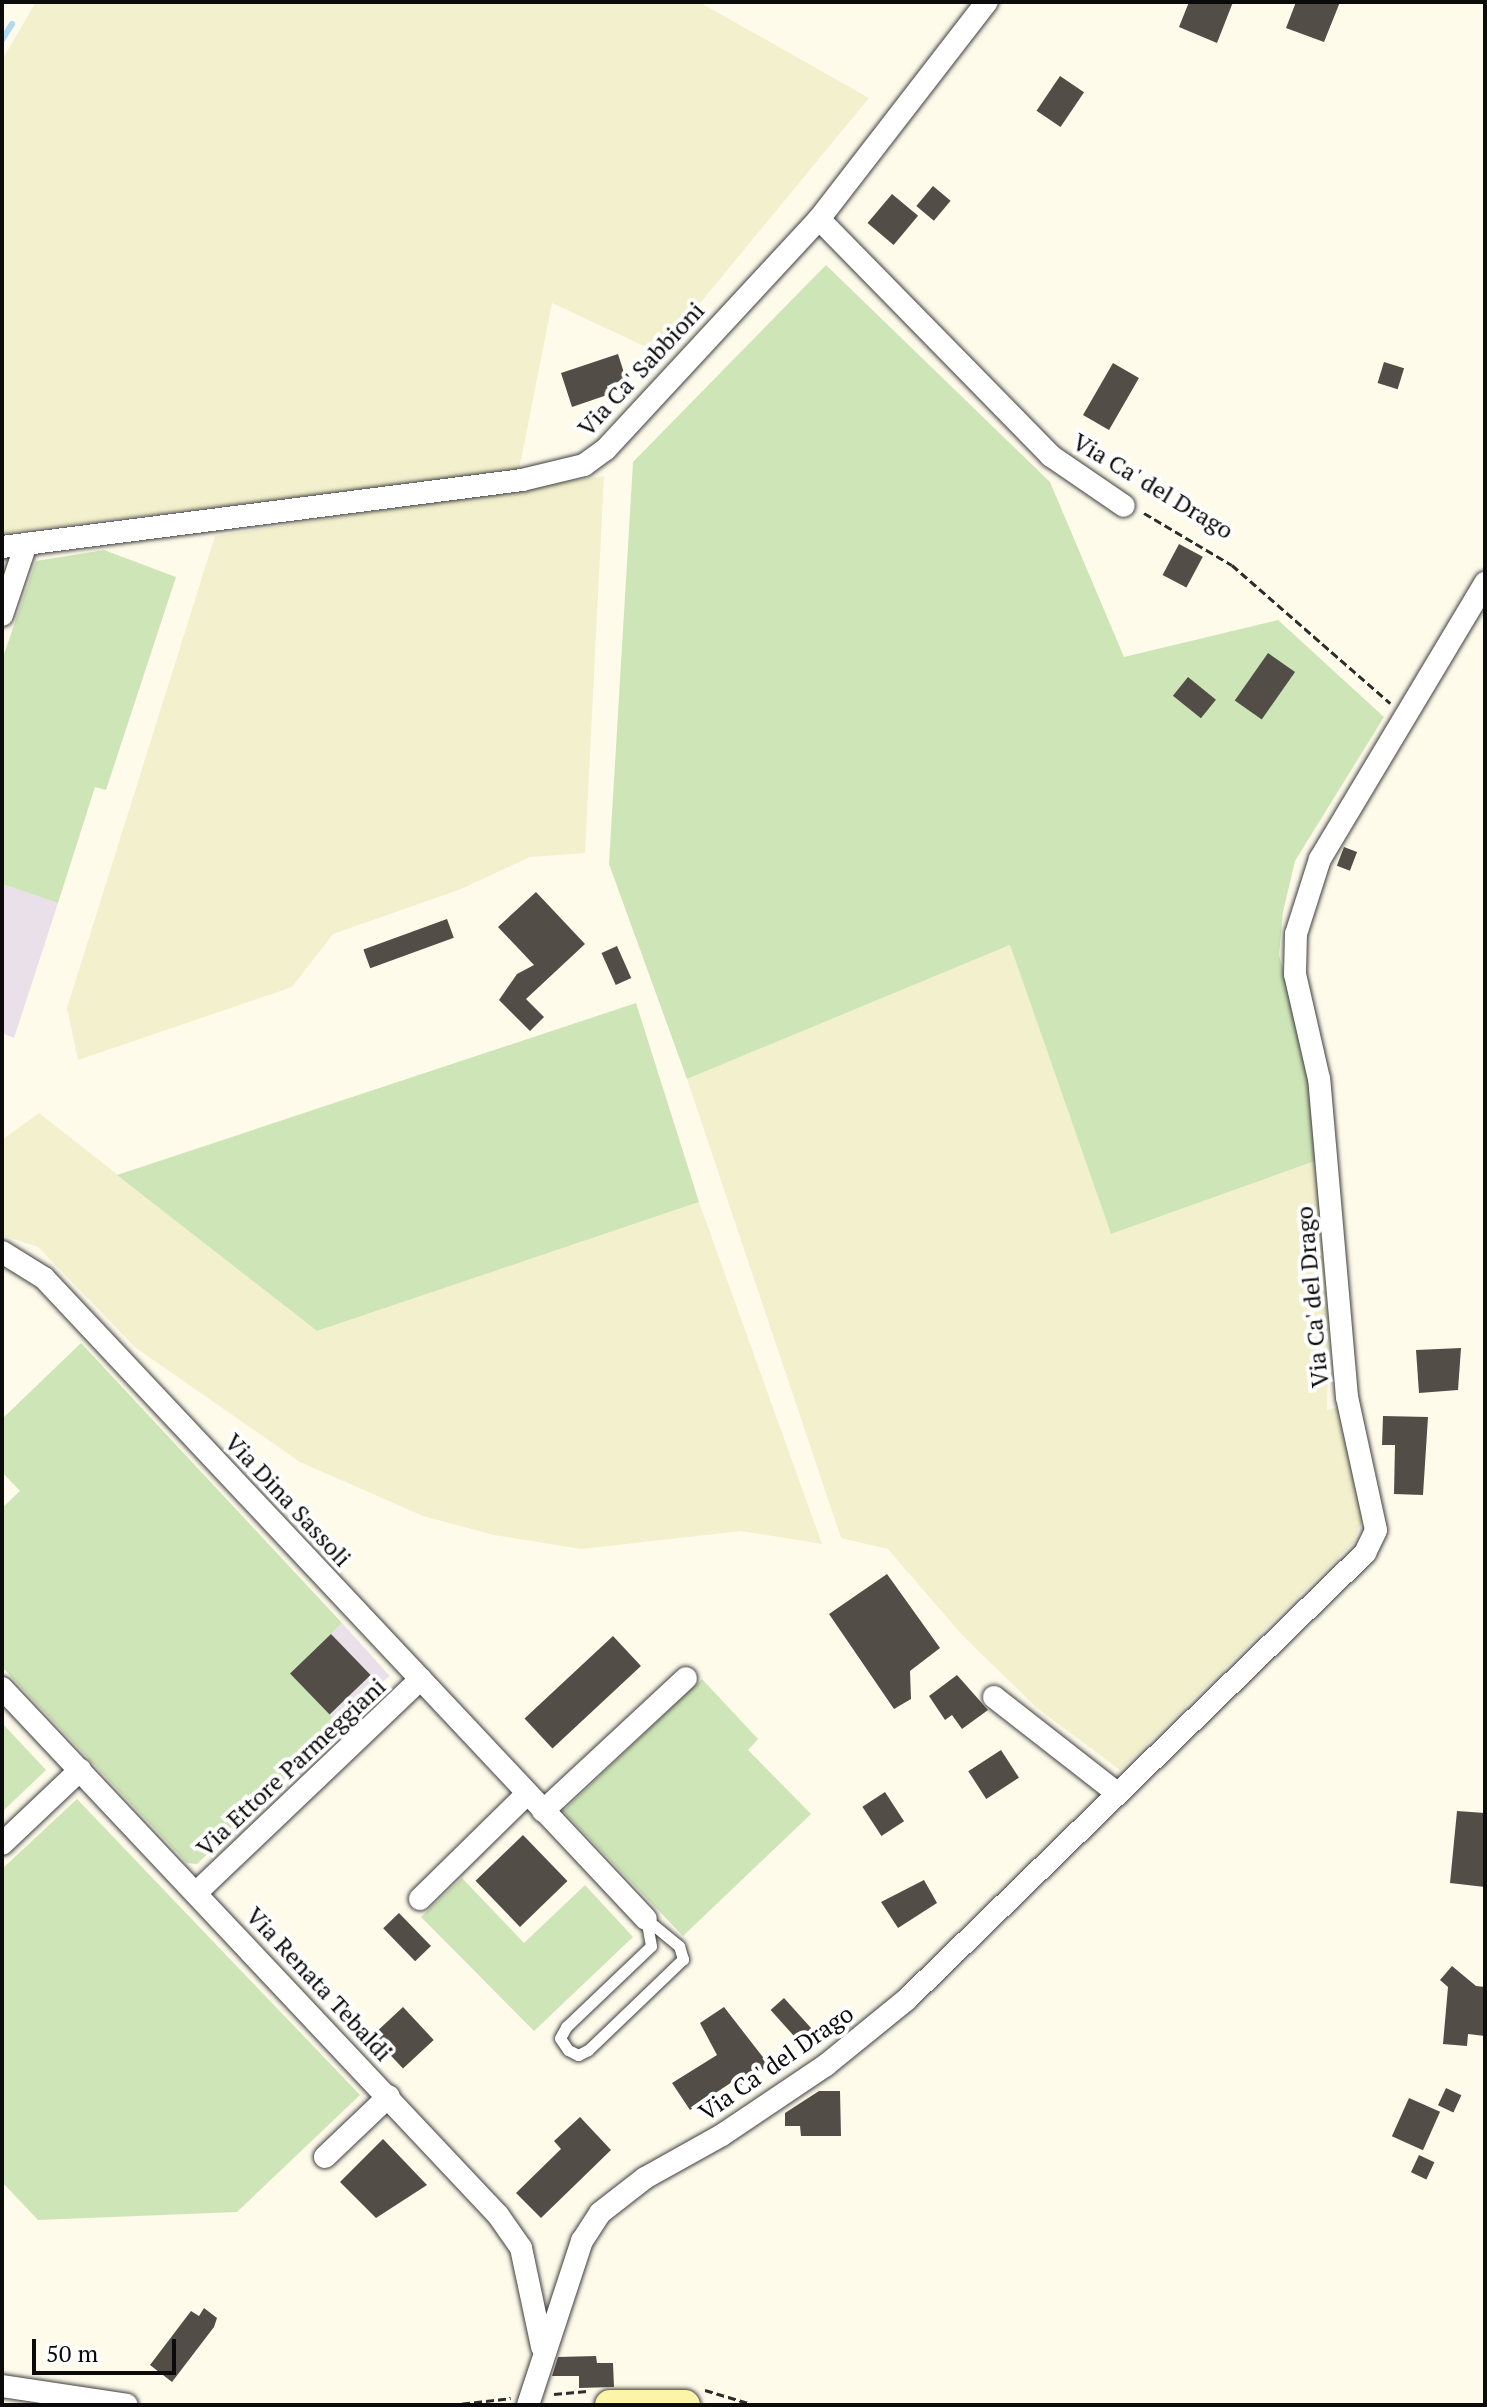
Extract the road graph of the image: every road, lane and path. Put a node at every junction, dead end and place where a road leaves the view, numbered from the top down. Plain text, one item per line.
1 (987, 2) edge
2 (819, 219) junction
3 (1124, 506) joint
4 (26, 544) junction
5 (2, 547) edge
6 (1485, 583) edge
7 (2, 615) edge
8 (1405, 716) junction
9 (2, 1252) edge
10 (686, 1678) dead end
11 (421, 1679) junction
12 (2, 1688) edge
13 (994, 1697) dead end
14 (80, 1770) junction
15 (527, 1794) junction
16 (1118, 1794) junction
17 (543, 1811) junction
18 (2, 1844) edge
19 (197, 1892) junction
20 (420, 1899) dead end
21 (646, 1919) junction
22 (389, 2096) junction
23 (325, 2157) dead end
24 (543, 2348) junction
25 (2, 2386) edge
26 (505, 2398) dead end
27 (672, 2404) edge
28 (127, 2405) edge
29 (450, 2405) edge
30 (528, 2405) edge
31 (610, 2405) edge

1 - 2 street, Via Ca' Sabbioni
2 - 3 street, Via Ca' del Drago
2 - 4 street, Via Ca' Sabbioni
3 - 8 path, Via Ca' del Drago
4 - 5 street, Via Ca' Sabbioni
4 - 7 street
6 - 8 street, Via Ca' del Drago
8 - 16 street, Via Ca' del Drago
9 - 11 street, Via Dina Sassoli
10 - 17 street
11 - 15 street, Via Dina Sassoli
11 - 19 street, Via Ettore Parmeggiani
12 - 14 street, Via Renata Tebaldi
13 - 16 street
14 - 18 street
14 - 19 street, Via Renata Tebaldi
15 - 17 street, Via Dina Sassoli
15 - 20 street
16 - 24 street, Via Ca' del Drago
17 - 21 street, Via Dina Sassoli
19 - 22 street, Via Renata Tebaldi
21 - 21 lane, Via Dina Sassoli
22 - 23 street
22 - 24 street, Via Renata Tebaldi
24 - 30 street, Via Ca' del Drago
25 - 28 street
26 - 29 path
27 - 31 street

